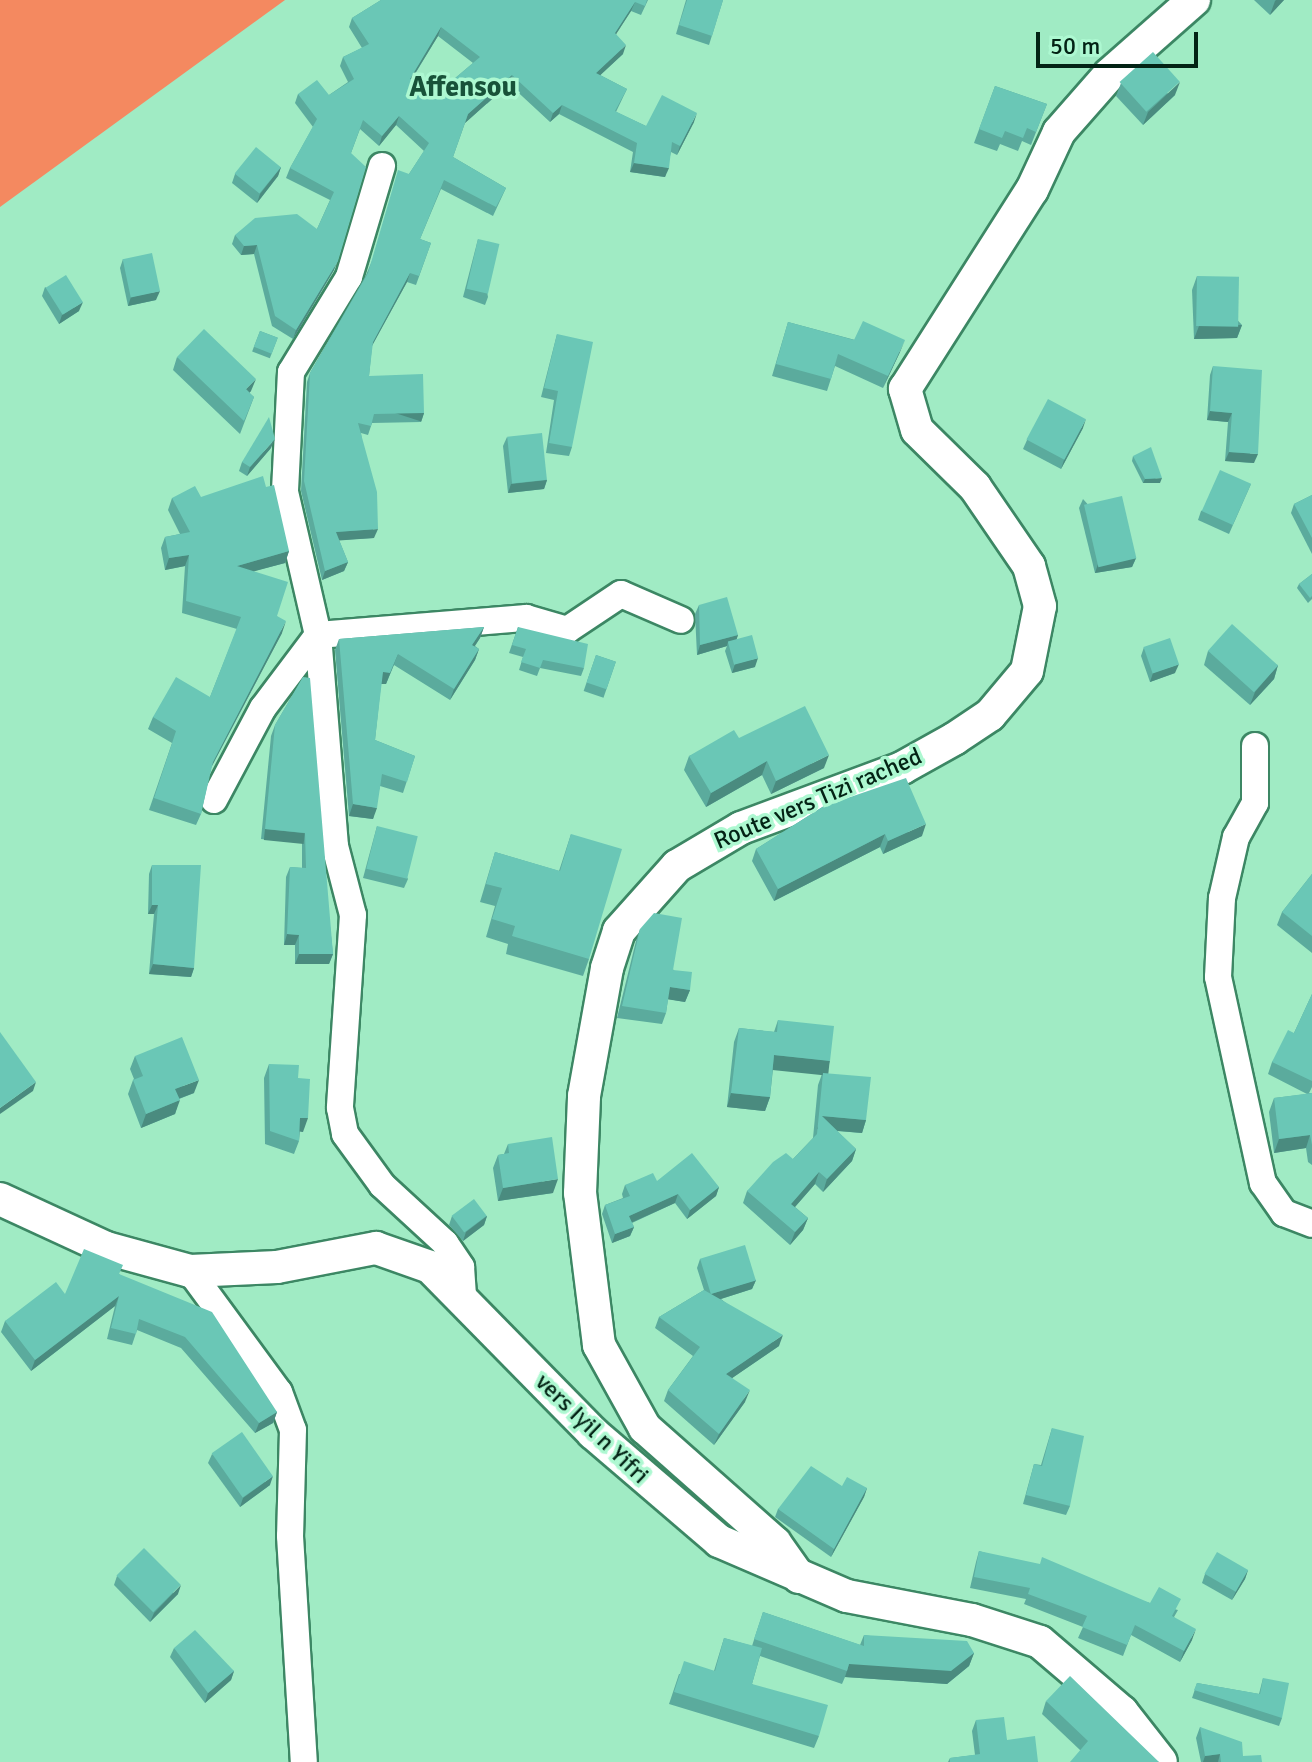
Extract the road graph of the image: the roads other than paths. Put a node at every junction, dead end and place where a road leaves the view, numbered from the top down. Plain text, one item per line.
1 (1194, 0) edge
2 (382, 166) dead end
3 (681, 620) dead end
4 (318, 635) junction
5 (1255, 746) dead end
6 (214, 800) dead end
7 (0, 1199) edge
8 (1312, 1224) edge
9 (190, 1271) junction
10 (463, 1294) junction
11 (799, 1577) junction
12 (304, 1762) edge
13 (1161, 1762) edge

1 - 11 main road, Route vers Tizi rached
2 - 4 street
3 - 4 street
4 - 6 street
4 - 10 street
5 - 8 street
7 - 9 main road, vers Iγil n Yifri
9 - 10 main road, vers Iγil n Yifri
9 - 12 street
10 - 11 main road, vers Iγil n Yifri
11 - 13 main road, vers Iγil n Yifri

